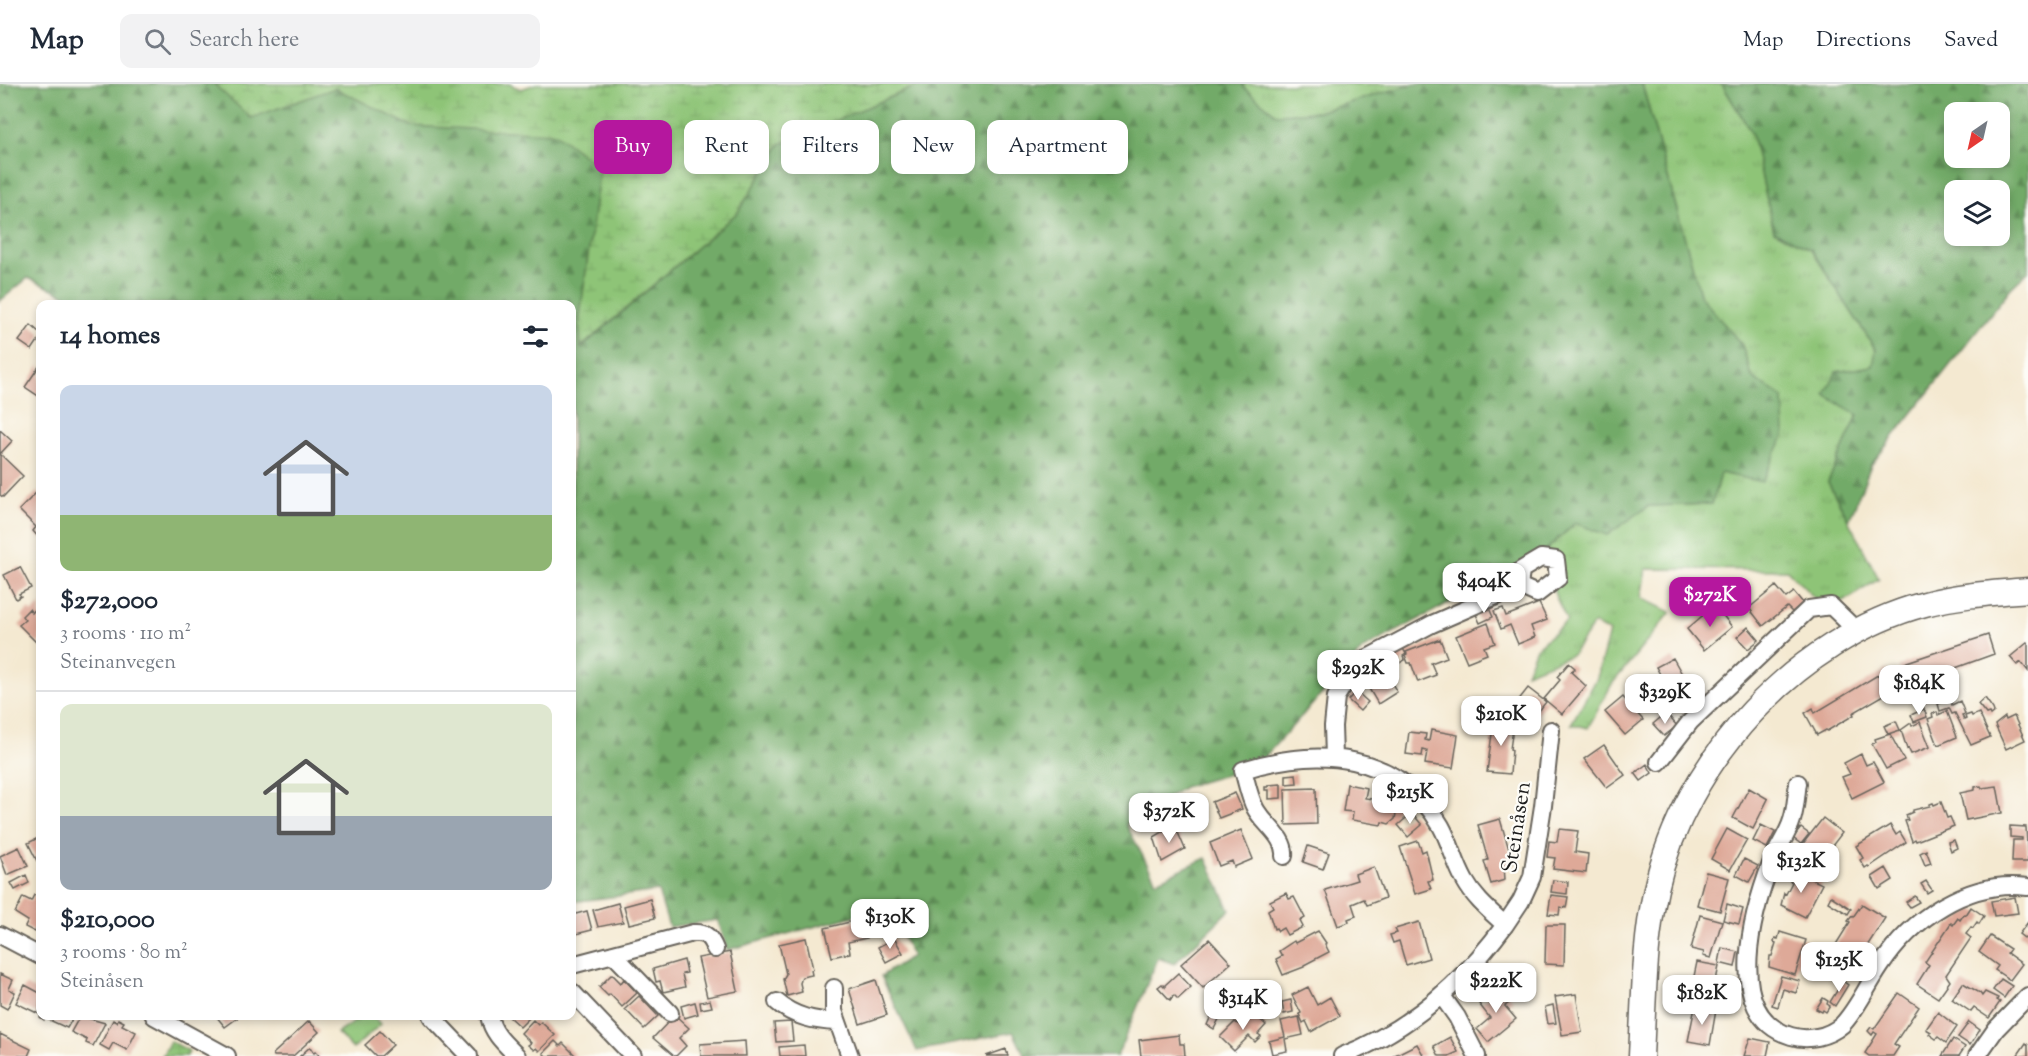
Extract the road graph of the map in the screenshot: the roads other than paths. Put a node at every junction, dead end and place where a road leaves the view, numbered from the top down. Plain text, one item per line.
1 (1519, 586) dead end
2 (2028, 590) edge
3 (1858, 632) junction
4 (1551, 730) dead end
5 (1334, 757) junction
6 (1659, 762) dead end
7 (1798, 783) dead end
8 (1284, 856) dead end
9 (2028, 887) edge
10 (1504, 925) junction
11 (0, 935) edge
12 (715, 949) dead end
13 (36, 954) edge
14 (613, 954) junction
15 (576, 964) edge
16 (834, 988) dead end
17 (576, 996) edge
18 (1442, 996) junction
19 (2028, 996) edge
20 (777, 1002) dead end
21 (670, 1013) dead end
22 (161, 1020) edge
23 (435, 1020) edge
24 (490, 1020) edge
25 (837, 1022) junction
26 (226, 1056) edge
27 (469, 1056) edge
28 (517, 1056) edge
29 (633, 1056) edge
30 (850, 1056) edge
31 (1342, 1056) edge
32 (1477, 1056) edge
33 (1641, 1056) edge
34 (1977, 1056) edge

1 - 5 street
2 - 3 main road
3 - 6 street
3 - 33 main road
4 - 10 street, Steinåsen
5 - 8 street, Steinåsen
5 - 10 street, Steinåsen
7 - 9 street
10 - 18 street, Steinåsen
11 - 13 street
12 - 14 street
14 - 15 street
14 - 21 street
16 - 25 street
17 - 29 street
18 - 31 street, Steinåsen
18 - 32 street
19 - 34 street
20 - 25 street
22 - 26 street
23 - 27 street
24 - 28 street
25 - 30 street

